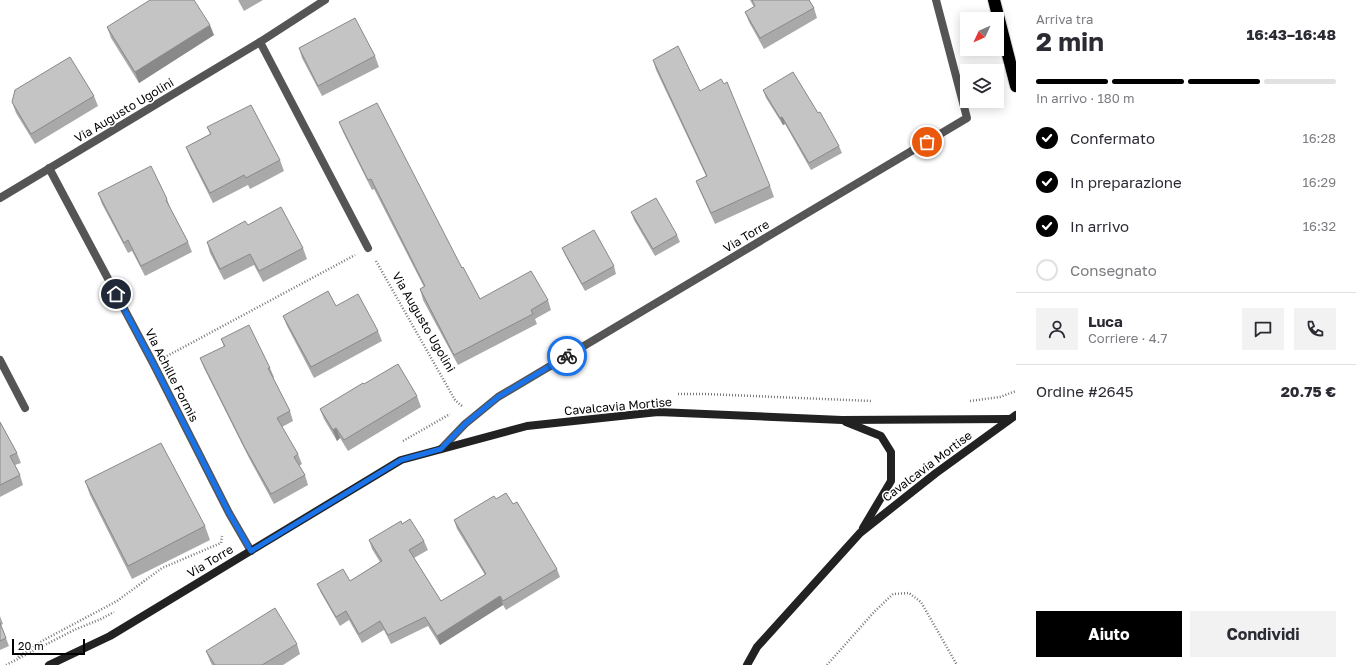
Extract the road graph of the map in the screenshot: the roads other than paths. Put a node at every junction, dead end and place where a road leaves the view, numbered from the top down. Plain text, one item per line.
1 (325, 0) edge
2 (936, 0) edge
3 (994, 0) edge
4 (260, 42) junction
5 (1016, 86) edge
6 (49, 168) junction
7 (0, 198) edge
8 (368, 248) road end
9 (0, 360) edge
10 (25, 408) dead end
11 (1013, 417) edge
12 (842, 420) junction
13 (441, 449) junction
14 (401, 460) joint
15 (860, 533) junction
16 (251, 551) junction
17 (50, 665) edge
18 (747, 665) edge

1 - 4 street, Via Augusto Ugolini
2 - 13 street, Via Torre
3 - 5 highway
4 - 6 street, Via Augusto Ugolini
4 - 8 street
6 - 7 street, Via Augusto Ugolini
6 - 16 street, Via Achille Formis
9 - 10 street
11 - 12 street, Cavalcavia Mortise
11 - 15 street, Cavalcavia Mortise
12 - 13 street, Cavalcavia Mortise
12 - 15 street, Cavalcavia Mortise
13 - 14 street, Cavalcavia Mortise
14 - 16 street, Via Torre
15 - 18 street, Cavalcavia Mortise
16 - 17 street, Via Torre

